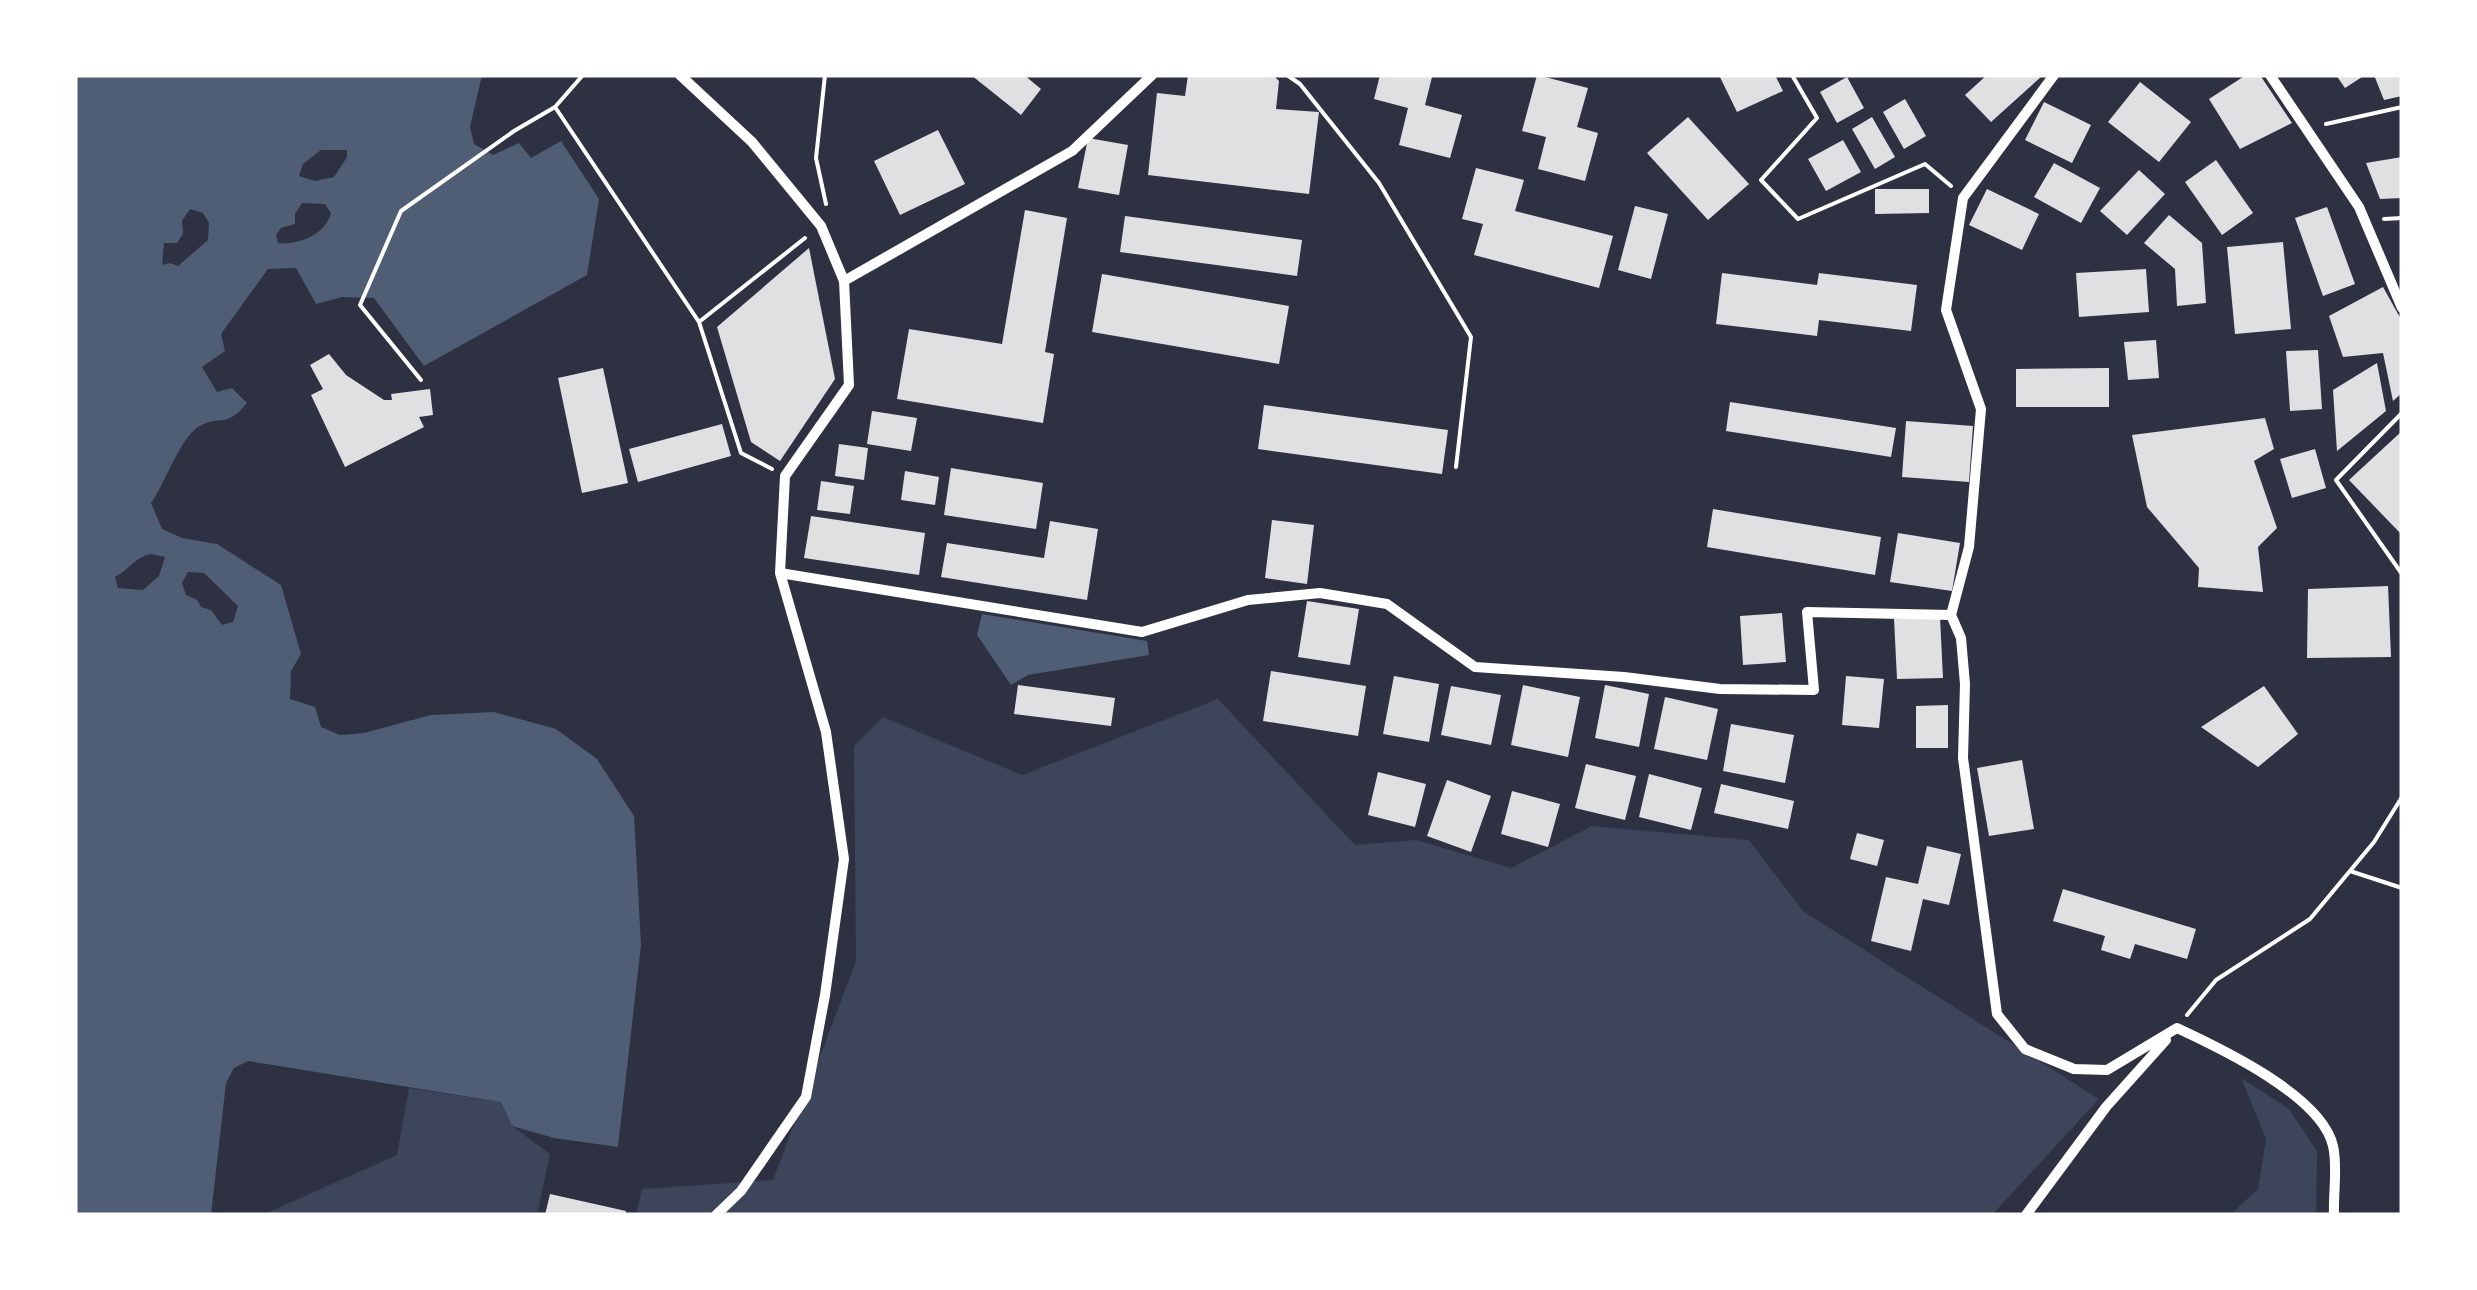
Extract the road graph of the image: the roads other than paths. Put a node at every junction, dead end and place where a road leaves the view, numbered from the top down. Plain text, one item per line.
1 (680, 75) edge
2 (1152, 75) edge
3 (2054, 75) edge
4 (2270, 75) edge
5 (844, 280) junction
6 (2402, 308) edge
7 (780, 573) junction
8 (1951, 615) junction
9 (2177, 1028) junction
10 (716, 1215) edge
11 (2026, 1215) edge
12 (2334, 1215) edge

1 - 5 street
2 - 5 street
3 - 8 street
4 - 6 street
5 - 7 street
7 - 8 street
7 - 10 street
8 - 9 street
9 - 11 street
9 - 12 street

